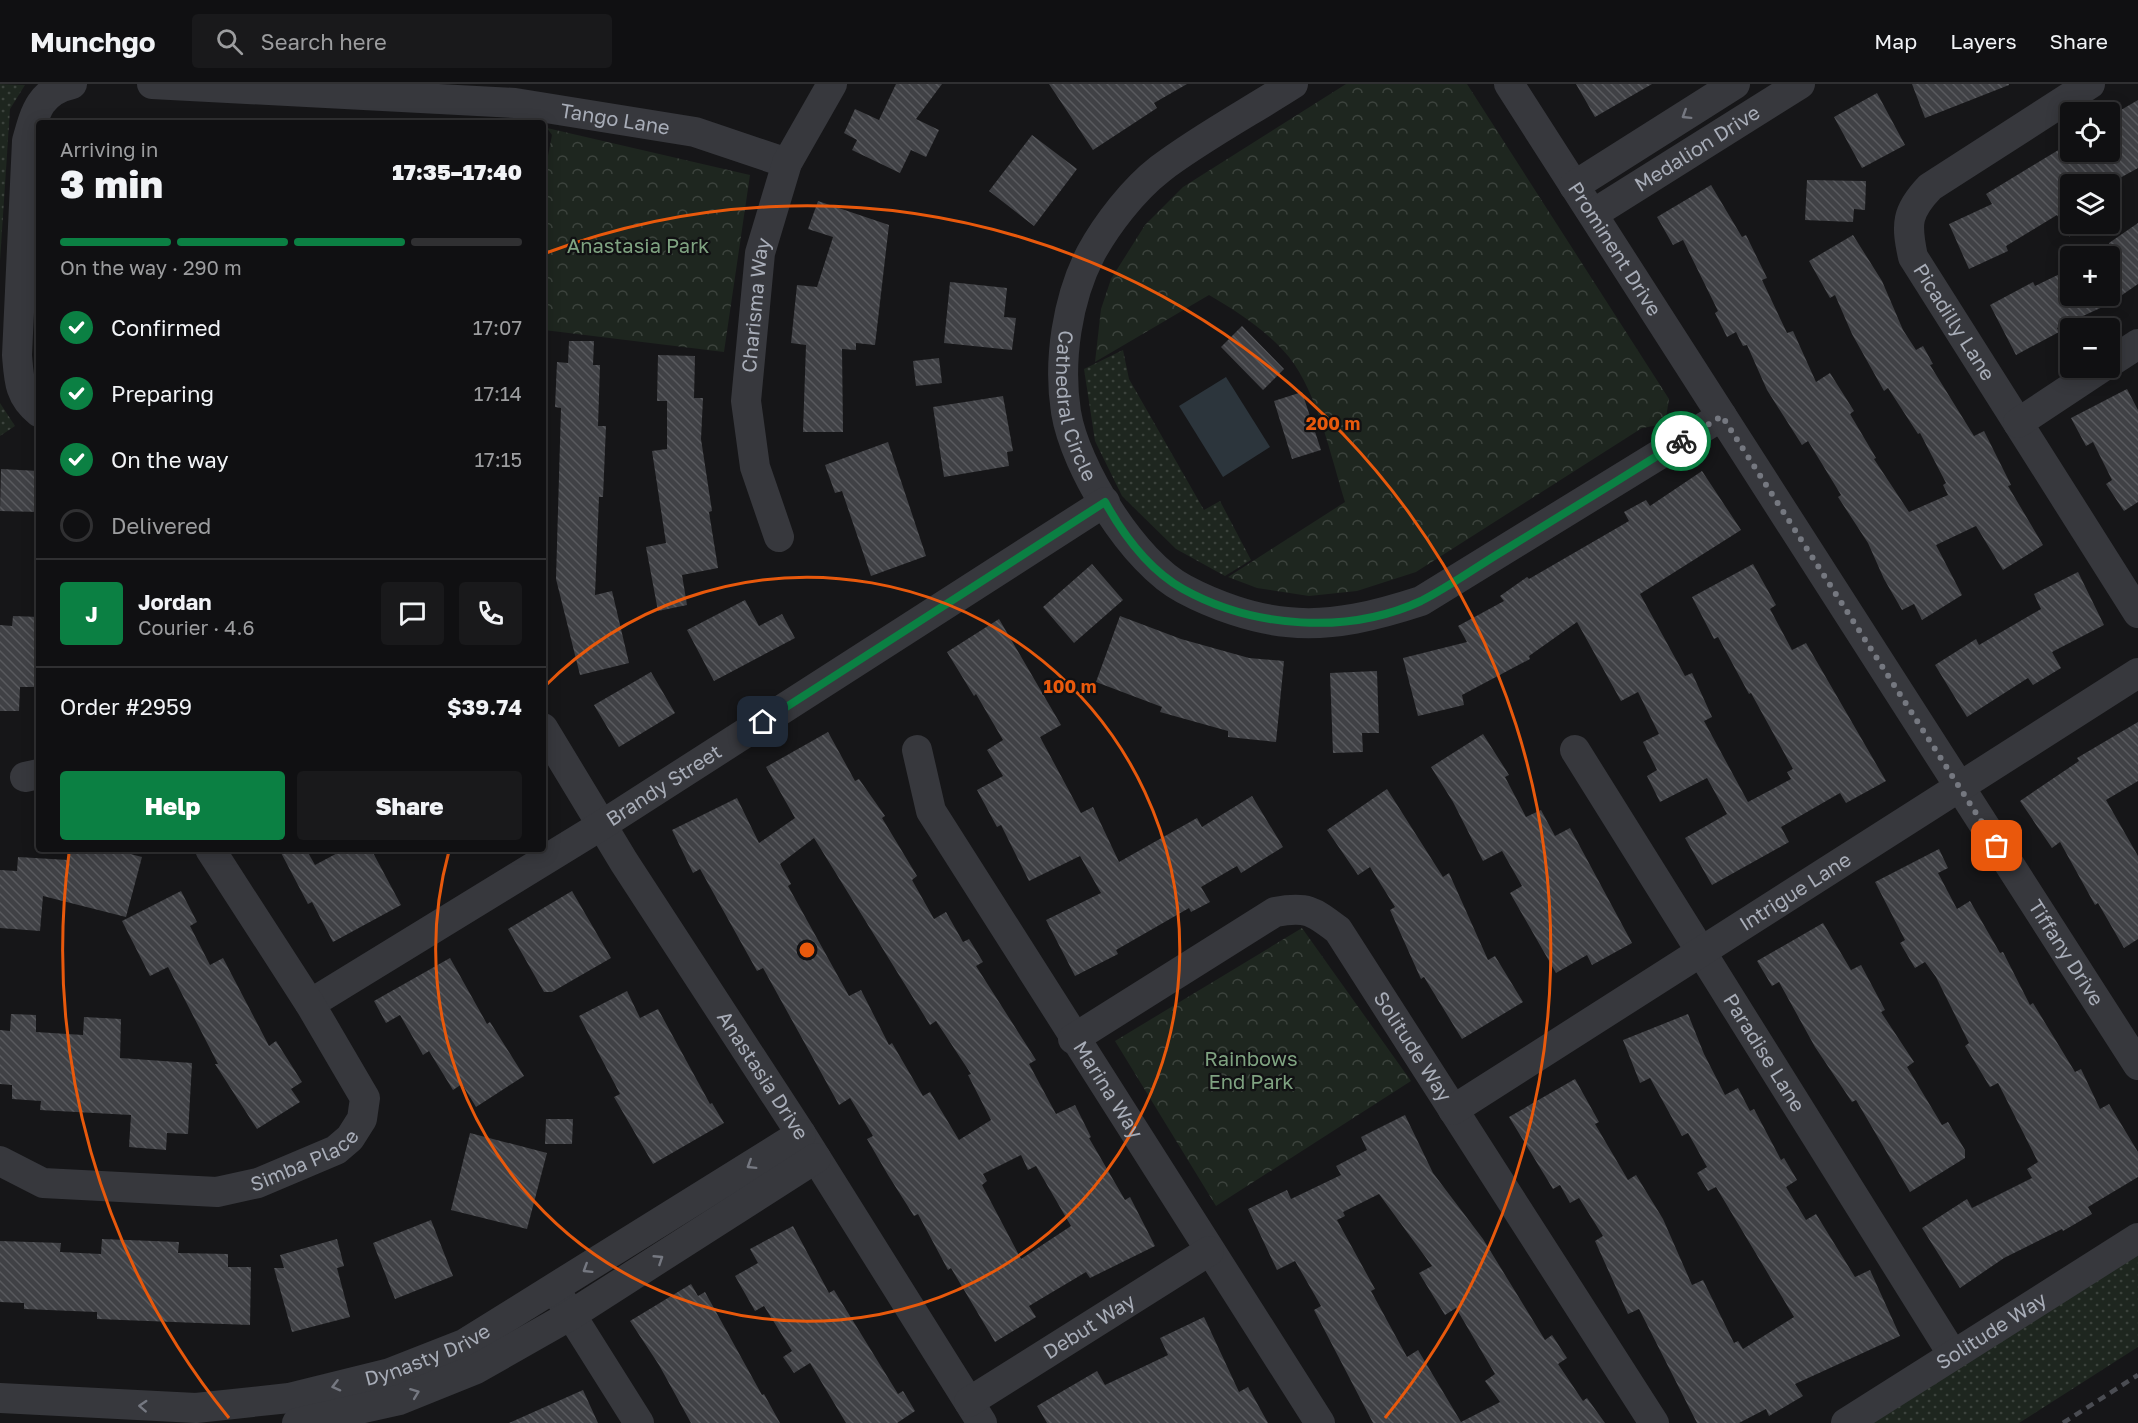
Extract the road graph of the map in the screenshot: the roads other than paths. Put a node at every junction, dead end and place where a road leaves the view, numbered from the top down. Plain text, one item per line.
1 (72, 84) edge
2 (152, 84) edge
3 (832, 84) edge
4 (1293, 84) edge
5 (1509, 84) edge
6 (1735, 84) edge
7 (1800, 84) edge
8 (2090, 84) edge
9 (515, 103) edge
10 (787, 163) junction
11 (1574, 186) junction
12 (1593, 214) junction
13 (2138, 344) edge
14 (2120, 356) edge
15 (2086, 378) edge
16 (36, 410) edge
17 (1722, 416) junction
18 (2018, 423) junction
19 (1105, 502) junction
20 (779, 537) dead end
21 (2138, 613) edge
22 (2138, 673) edge
23 (546, 733) edge
24 (917, 750) dead end
25 (1575, 750) dead end
26 (1959, 786) junction
27 (602, 825) junction
28 (212, 852) edge
29 (1700, 952) junction
30 (310, 1004) junction
31 (1073, 1039) junction
32 (2138, 1065) edge
33 (1453, 1110) junction
34 (808, 1146) junction
35 (0, 1161) edge
36 (2138, 1239) edge
37 (1209, 1251) junction
38 (554, 1289) junction
39 (571, 1315) junction
40 (1953, 1355) junction
41 (0, 1398) edge
42 (976, 1412) edge
43 (81, 1413) edge
44 (297, 1423) edge
45 (639, 1423) edge
46 (1320, 1423) edge
47 (1653, 1423) edge
48 (1846, 1423) edge

1 - 16 street
2 - 9 street, Tango Lane
3 - 10 street, Charisma Way
4 - 19 street, Cathedral Circle
5 - 11 street, Prominent Drive
6 -> 11 street, Medalion Drive
7 - 12 street, Medalion Drive
8 - 18 street, Picadilly Lane
9 - 10 street, Tango Lane
10 - 20 street, Charisma Way
11 - 12 street, Prominent Drive
12 - 17 street, Prominent Drive
13 - 14 street
15 - 18 street
17 - 19 street, Cathedral Circle
17 - 26 street, Tiffany Drive
18 - 21 street, Picadilly Lane
19 - 27 street, Brandy Street
22 - 26 street, Intrigue Lane
23 - 27 street, Anastasia Drive
24 - 31 street, Marina Way
25 - 29 street, Paradise Lane
26 - 29 street, Intrigue Lane
26 - 32 street, Tiffany Drive
27 - 30 street, Brandy Street
27 - 34 street, Anastasia Drive
28 - 30 street, Simba Place
29 - 33 street, Intrigue Lane
29 - 40 street, Paradise Lane
30 - 35 street, Simba Place
31 - 33 street, Solitude Way
31 - 37 street, Marina Way
33 - 47 street, Solitude Way
34 -> 38 street, Dynasty Drive
39 -> 34 street, Dynasty Drive
34 - 42 street, Anastasia Drive
36 - 40 street, Solitude Way
37 - 42 street, Debut Way
37 - 46 street, Marina Way
38 - 39 street
38 -> 43 street, Dynasty Drive
44 -> 39 street, Dynasty Drive
39 - 45 street
40 - 48 street, Solitude Way
41 - 43 street, Dynasty Drive

